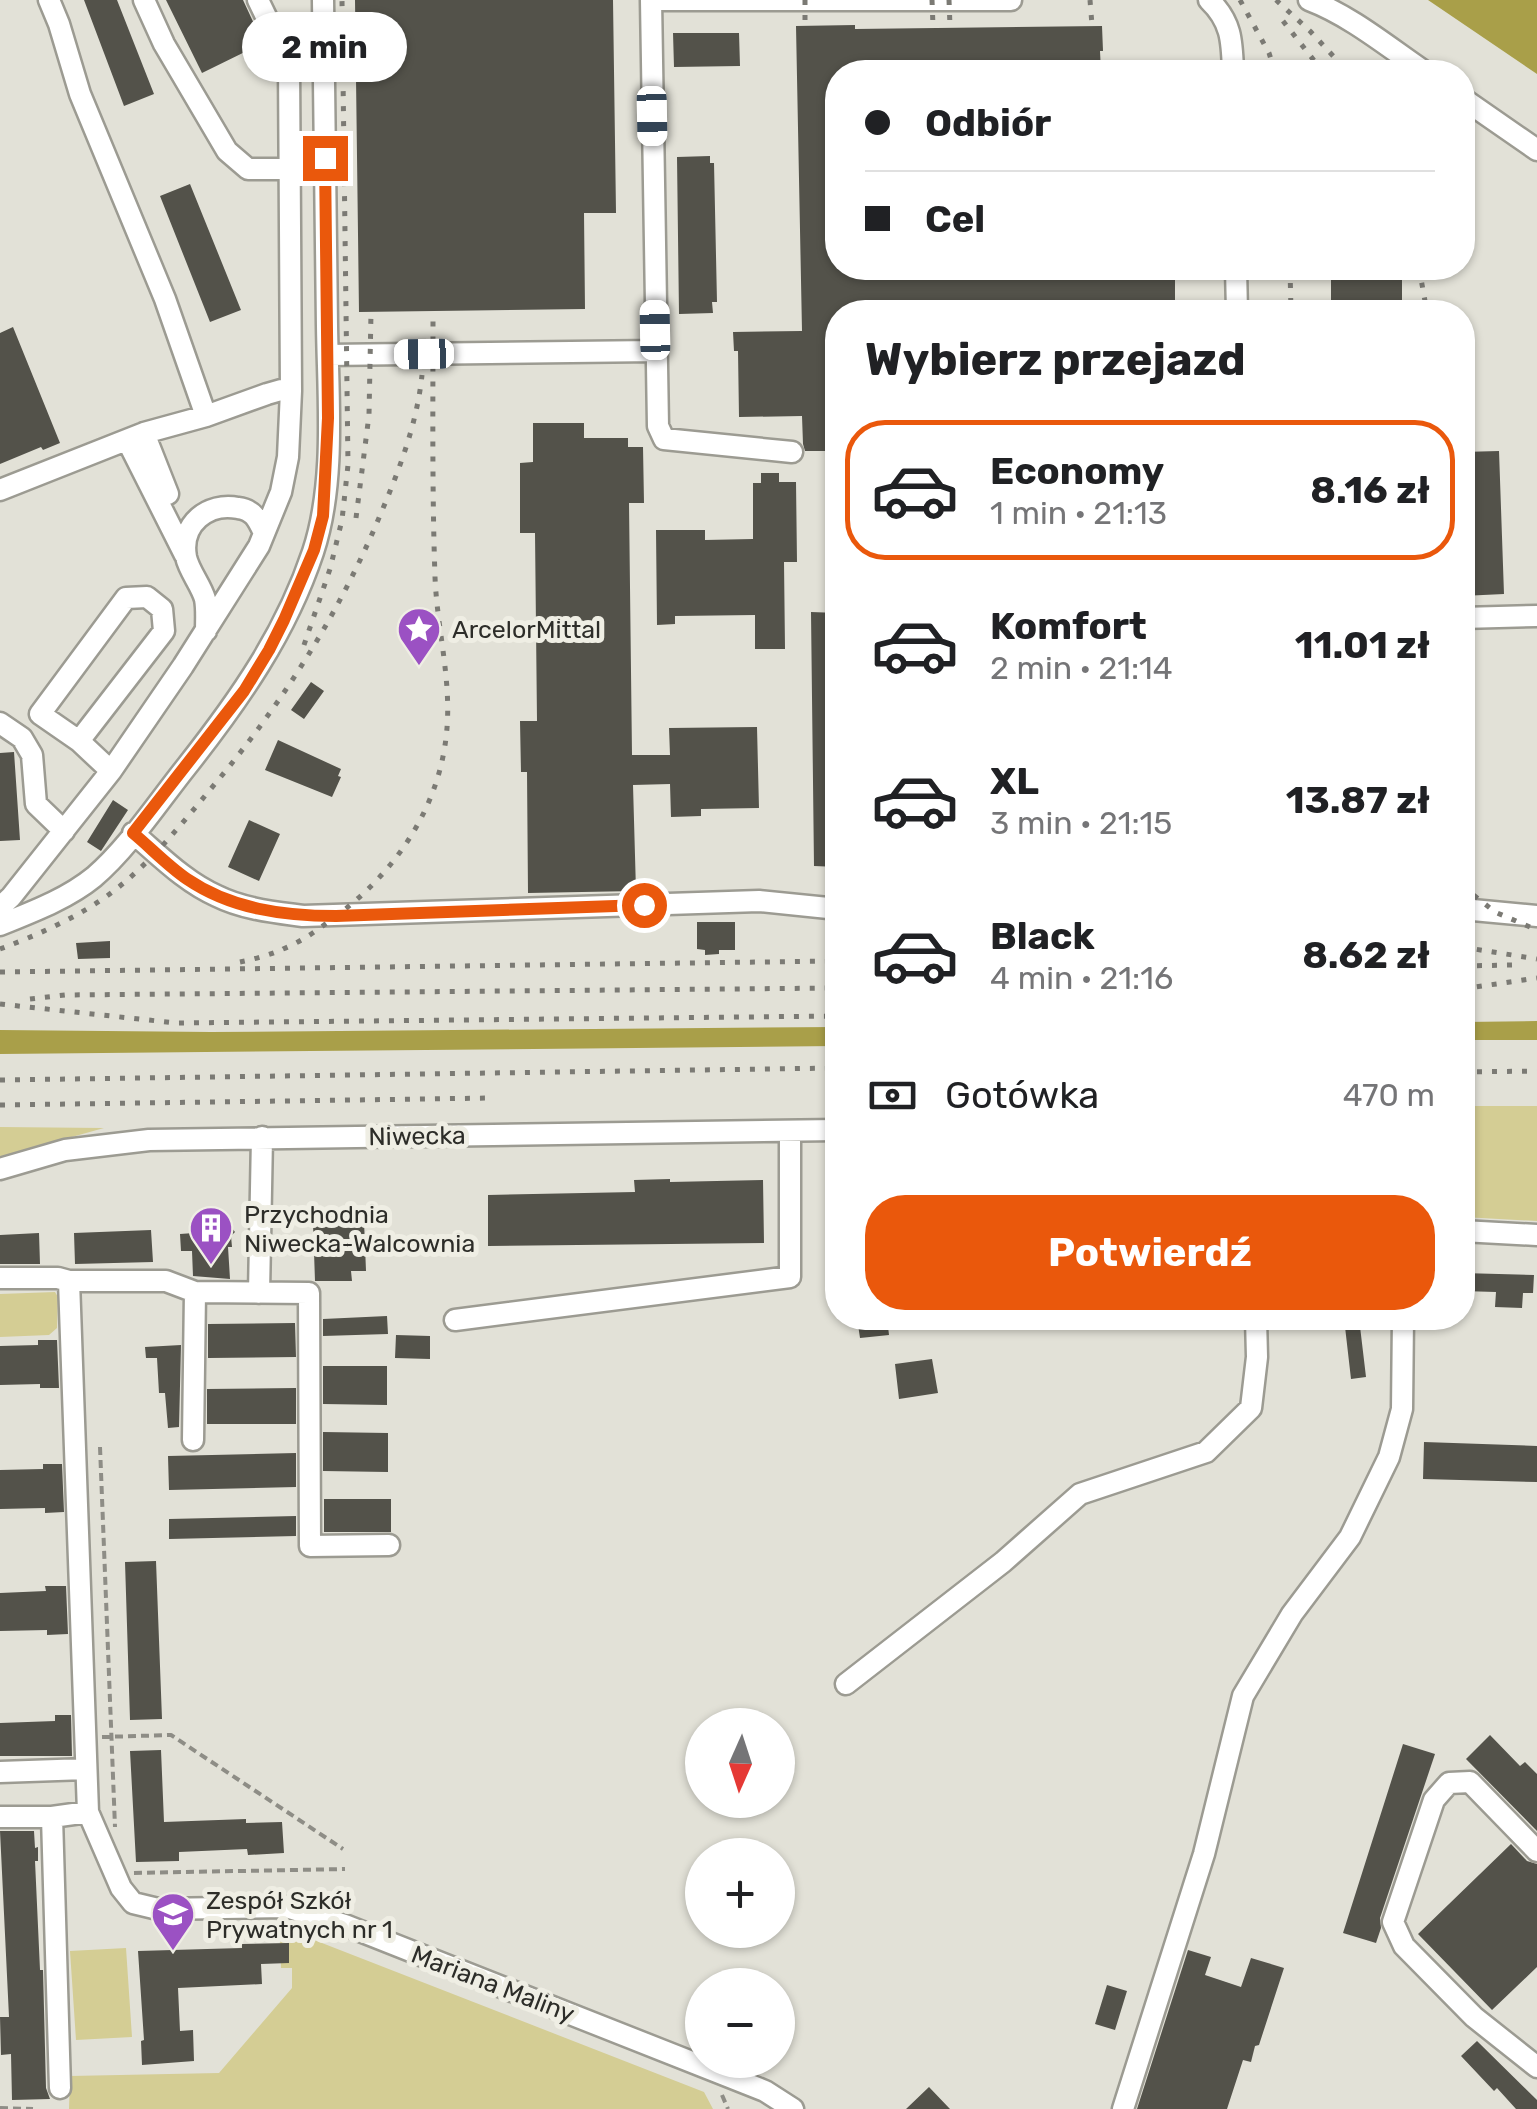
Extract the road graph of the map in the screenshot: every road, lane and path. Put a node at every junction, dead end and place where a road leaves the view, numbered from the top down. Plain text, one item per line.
1 (49, 0) edge
2 (144, 0) edge
3 (258, 0) edge
4 (322, 0) edge
5 (651, 0) edge
6 (1010, 0) edge
7 (1208, 0) edge
8 (1309, 0) edge
9 (1232, 60) edge
10 (1407, 60) edge
11 (1475, 107) edge
12 (1537, 150) edge
13 (291, 169) junction
14 (655, 351) junction
15 (328, 354) junction
16 (292, 391) junction
17 (206, 416) junction
18 (135, 436) junction
19 (792, 452) dead end
20 (0, 490) edge
21 (264, 533) junction
22 (186, 547) junction
23 (1537, 616) edge
24 (1475, 618) edge
25 (206, 630) junction
26 (0, 723) edge
27 (80, 741) junction
28 (111, 771) junction
29 (64, 831) junction
30 (133, 833) junction
31 (0, 907) edge
32 (825, 908) edge
33 (1475, 910) edge
34 (1537, 916) edge
35 (0, 925) edge
36 (825, 1130) edge
37 (790, 1131) junction
38 (262, 1138) junction
39 (0, 1169) edge
40 (1475, 1232) edge
41 (1537, 1234) edge
42 (0, 1278) edge
43 (69, 1281) junction
44 (196, 1292) junction
45 (260, 1293) junction
46 (455, 1320) dead end
47 (1256, 1330) edge
48 (1403, 1330) edge
49 (194, 1440) dead end
50 (100, 1447) dead end
51 (389, 1545) dead end
52 (846, 1684) dead end
53 (112, 1736) junction
54 (84, 1737) junction
55 (86, 1768) junction
56 (0, 1772) edge
57 (88, 1812) junction
58 (0, 1816) edge
59 (52, 1817) junction
60 (115, 1842) dead end
61 (343, 1849) dead end
62 (1537, 1850) edge
63 (344, 1869) dead end
64 (130, 1874) dead end
65 (1537, 2067) edge
66 (60, 2088) dead end
67 (0, 2108) edge
68 (33, 2109) edge
69 (793, 2109) edge
70 (1123, 2109) edge

1 - 17 street
2 - 13 street
3 - 13 street
4 - 15 street
5 - 6 street
5 - 14 street
7 - 9 street
8 - 10 street
11 - 12 street
13 - 16 street
14 - 15 street
14 - 19 street
15 - 30 street
16 - 17 street
16 - 21 street
17 - 18 street
18 - 20 street
18 - 22 street
21 - 22 street
21 - 25 street
22 - 25 street
23 - 24 street
25 - 28 street
26 - 29 street
27 - 27 street
27 - 28 street
28 - 29 street
29 - 31 street
30 - 32 street
30 - 35 street
33 - 34 street
36 - 37 street, Niwecka
37 - 38 street, Niwecka
37 - 46 street
38 - 39 street, Niwecka
38 - 45 street
40 - 41 street
42 - 43 street
43 - 44 street
43 - 54 street
44 - 45 street
44 - 49 street
45 - 51 street
47 - 52 street
48 - 70 street
50 - 53 path
53 - 54 path
53 - 60 path
53 - 61 path
54 - 55 street
55 - 56 street
55 - 57 street
57 - 59 street
57 - 69 street, Mariana Maliny
58 - 59 street
59 - 66 street
62 - 65 street
63 - 64 path
67 - 68 path

